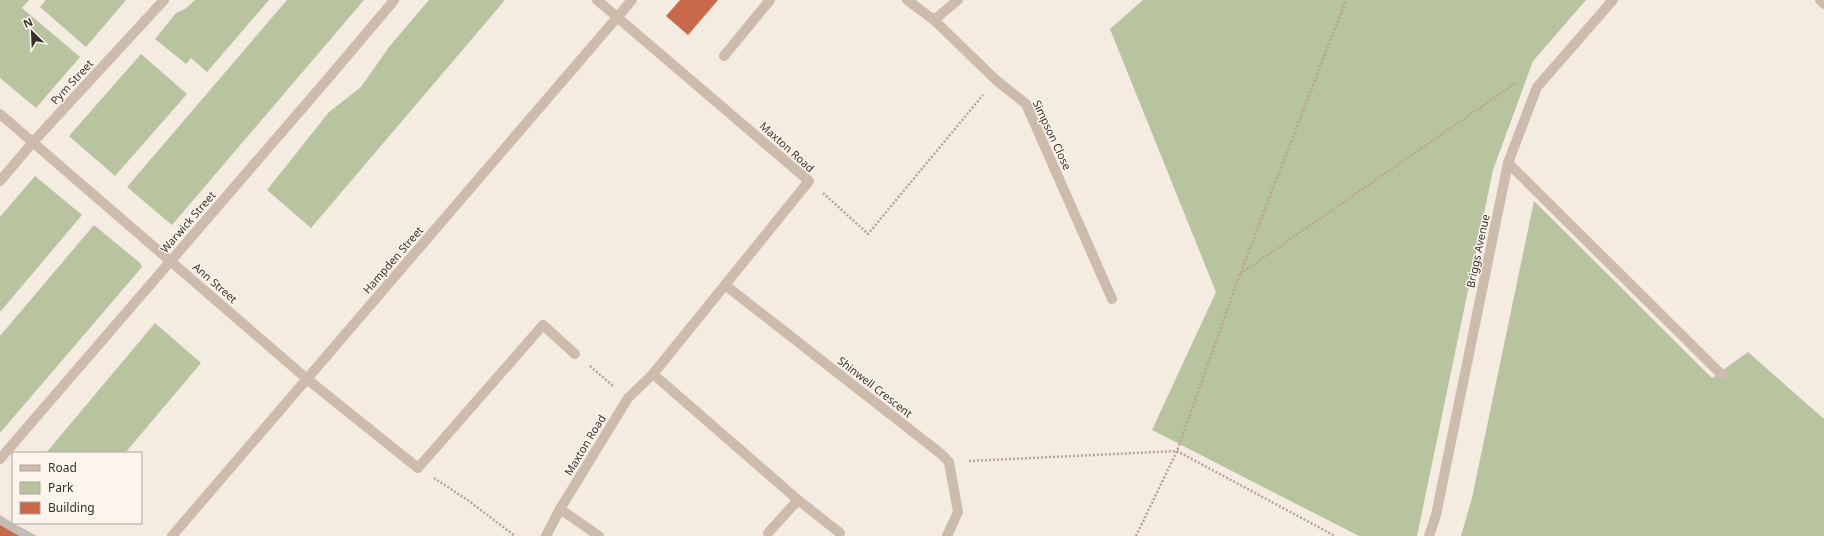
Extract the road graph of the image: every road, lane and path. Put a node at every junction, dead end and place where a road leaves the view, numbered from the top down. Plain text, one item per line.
1 (164, 0) edge
2 (597, 0) edge
3 (632, 0) edge
4 (770, 0) edge
5 (907, 0) edge
6 (958, 0) edge
7 (1346, 0) edge
8 (1613, 0) edge
9 (1820, 0) edge
10 (393, 2) edge
11 (1824, 4) edge
12 (617, 17) junction
13 (934, 20) junction
14 (724, 56) dead end
15 (996, 80) junction
16 (1537, 87) junction
17 (0, 114) edge
18 (33, 142) junction
19 (1508, 163) junction
20 (0, 181) edge
21 (809, 181) junction
22 (171, 261) junction
23 (1240, 274) junction
24 (725, 285) junction
25 (1112, 298) dead end
26 (575, 354) joint
27 (653, 374) junction
28 (1722, 375) dead end
29 (307, 378) junction
30 (628, 398) junction
31 (1177, 451) junction
32 (0, 460) edge
33 (949, 462) junction
34 (418, 468) junction
35 (798, 500) junction
36 (560, 508) junction
37 (768, 533) dead end
38 (840, 533) dead end
39 (172, 536) edge
40 (515, 536) edge
41 (546, 536) edge
42 (600, 536) edge
43 (947, 536) edge
44 (1136, 536) edge
45 (1335, 536) edge
46 (1429, 536) edge

1 - 18 street, Pym Street
2 - 12 street, Maxton Road
3 - 12 street, Hampden Street
4 - 14 street
5 - 13 street, Simpson Close
6 - 13 street
7 - 23 path
8 - 16 street, Briggs Avenue
9 - 11 street
10 - 22 street, Warwick Street
12 - 21 street, Maxton Road
12 - 29 street, Hampden Street
13 - 15 street, Simpson Close
15 - 21 path
15 - 25 street, Simpson Close
16 - 19 street, Briggs Avenue
16 - 23 path
17 - 18 street, Ann Street
18 - 20 street, Pym Street
18 - 22 street, Ann Street
19 - 28 street
19 - 46 street, Briggs Avenue
21 - 24 street, Maxton Road
22 - 29 street, Ann Street
22 - 32 street, Warwick Street
23 - 31 path
24 - 27 street, Maxton Road
24 - 33 street, Shinwell Crescent
26 - 30 path
26 - 34 street
27 - 30 street, Maxton Road
27 - 35 street
29 - 34 street, Ann Street
29 - 39 street, Hampden Street
30 - 36 street, Maxton Road
31 - 33 path
31 - 44 path
31 - 45 path
33 - 43 street
34 - 40 path
35 - 37 street
35 - 38 street
36 - 41 street, Maxton Road
36 - 42 street

